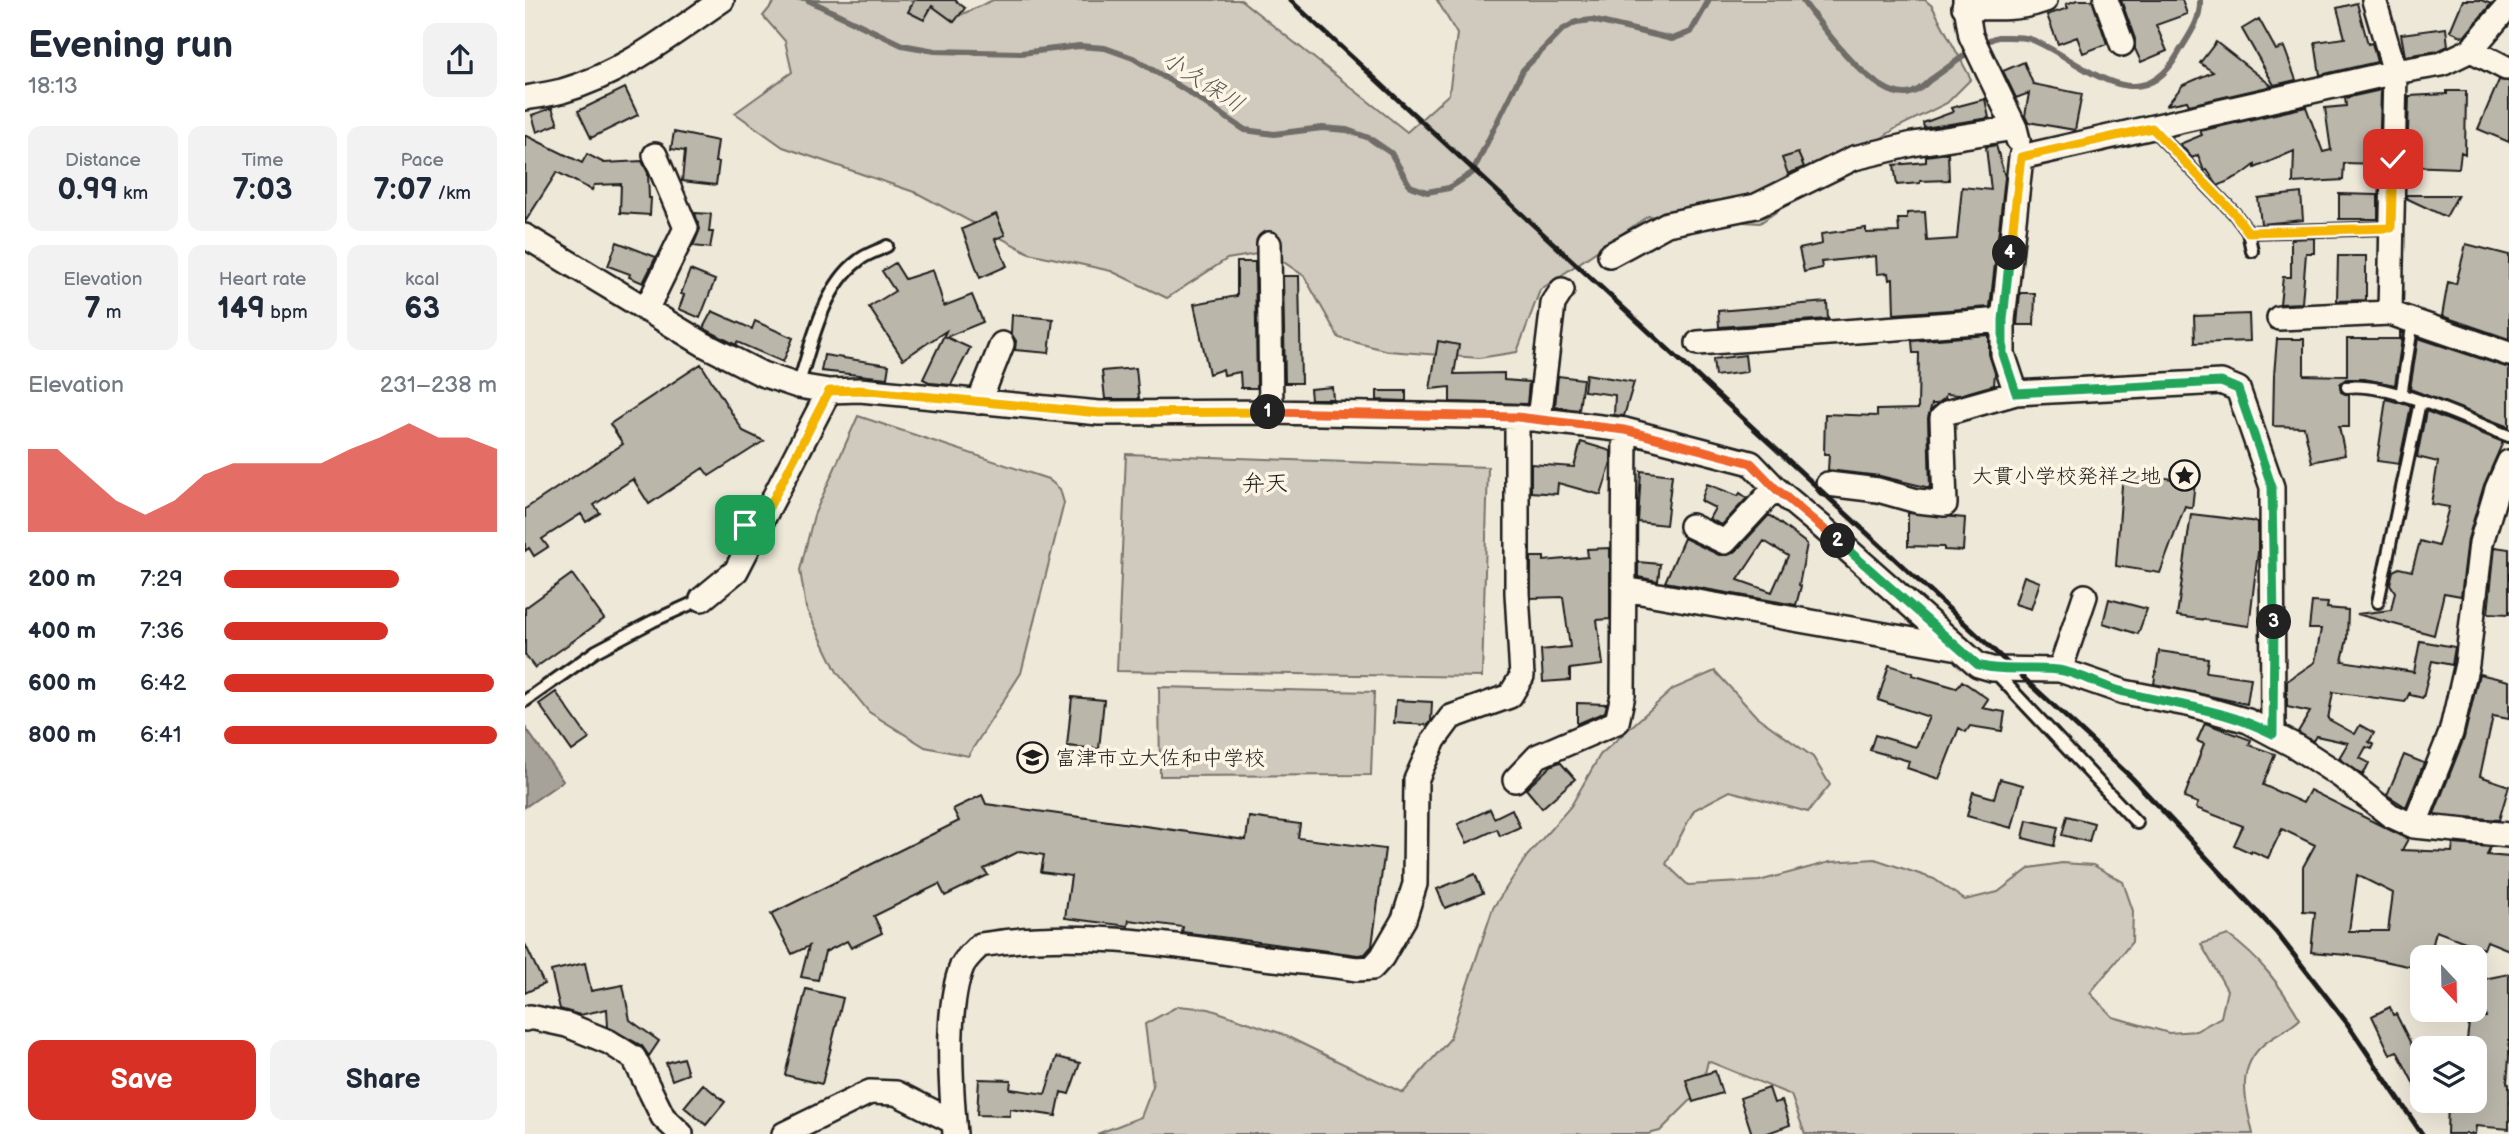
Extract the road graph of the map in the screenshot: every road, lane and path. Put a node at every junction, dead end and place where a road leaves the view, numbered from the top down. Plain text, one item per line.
1 (2045, 0) edge
2 (2106, 0) edge
3 (2374, 0) edge
4 (1964, 3) edge
5 (716, 4) edge
6 (2509, 5) edge
7 (2122, 44) dead end
8 (2471, 50) junction
9 (2505, 68) dead end
10 (2395, 72) junction
11 (525, 98) edge
12 (2015, 128) junction
13 (2152, 128) junction
14 (655, 155) dead end
15 (2021, 157) junction
16 (2391, 228) junction
17 (2248, 232) junction
18 (525, 236) edge
19 (1269, 244) dead end
20 (887, 246) dead end
21 (2252, 251) dead end
22 (1610, 255) dead end
23 (1562, 290) dead end
24 (646, 310) junction
25 (2390, 313) junction
26 (2279, 318) dead end
27 (2003, 320) junction
28 (2413, 321) junction
29 (1698, 343) dead end
30 (1002, 344) dead end
31 (2509, 354) edge
32 (798, 386) junction
33 (2347, 387) dead end
34 (829, 391) junction
35 (2016, 393) junction
36 (2401, 396) junction
37 (979, 402) junction
38 (2420, 402) junction
39 (1272, 412) junction
40 (1528, 418) junction
41 (1625, 430) junction
42 (2509, 436) edge
43 (2509, 462) edge
44 (1828, 484) dead end
45 (1775, 488) junction
46 (761, 523) junction
47 (723, 524) dead end
48 (1691, 526) dead end
49 (1624, 589) junction
50 (2085, 596) dead end
51 (702, 599) joint
52 (2378, 602) dead end
53 (1960, 649) junction
54 (1992, 669) junction
55 (2060, 670) junction
56 (525, 701) edge
57 (2273, 734) junction
58 (1515, 780) dead end
59 (2137, 823) dead end
60 (2414, 826) junction
61 (2509, 835) edge
62 (525, 1019) edge
63 (954, 1128) edge
64 (681, 1134) edge
65 (784, 1134) edge

1 - 4 street
2 - 7 street
3 - 10 street
4 - 12 street
5 - 11 street
6 - 8 street
8 - 9 street
8 - 10 street
10 - 13 street
10 - 16 street
12 - 15 street
12 - 22 street
13 - 15 street
13 - 17 lane
14 - 24 street
15 - 27 street
16 - 17 lane
16 - 25 street
17 - 21 lane
18 - 24 street
19 - 39 street
20 - 32 lane
23 - 40 street
24 - 32 street
25 - 26 street
25 - 28 street
27 - 29 street
27 - 35 street
28 - 31 street
28 - 36 lane
30 - 37 street
32 - 34 street
33 - 36 lane
34 - 37 street
34 - 46 street
35 - 44 street
35 - 57 street
36 - 38 lane
37 - 39 street
38 - 42 lane
38 - 52 lane
39 - 40 street
40 - 41 street
40 - 63 street
41 - 45 street
41 - 49 street
43 - 60 street
45 - 48 street
45 - 53 street
46 - 47 lane
46 - 51 street
49 - 53 street
49 - 58 street
50 - 55 street
51 - 56 lane
53 - 54 street
54 - 55 street
54 - 59 lane
55 - 57 street
57 - 60 street
60 - 61 street
62 - 64 street
63 - 65 street

